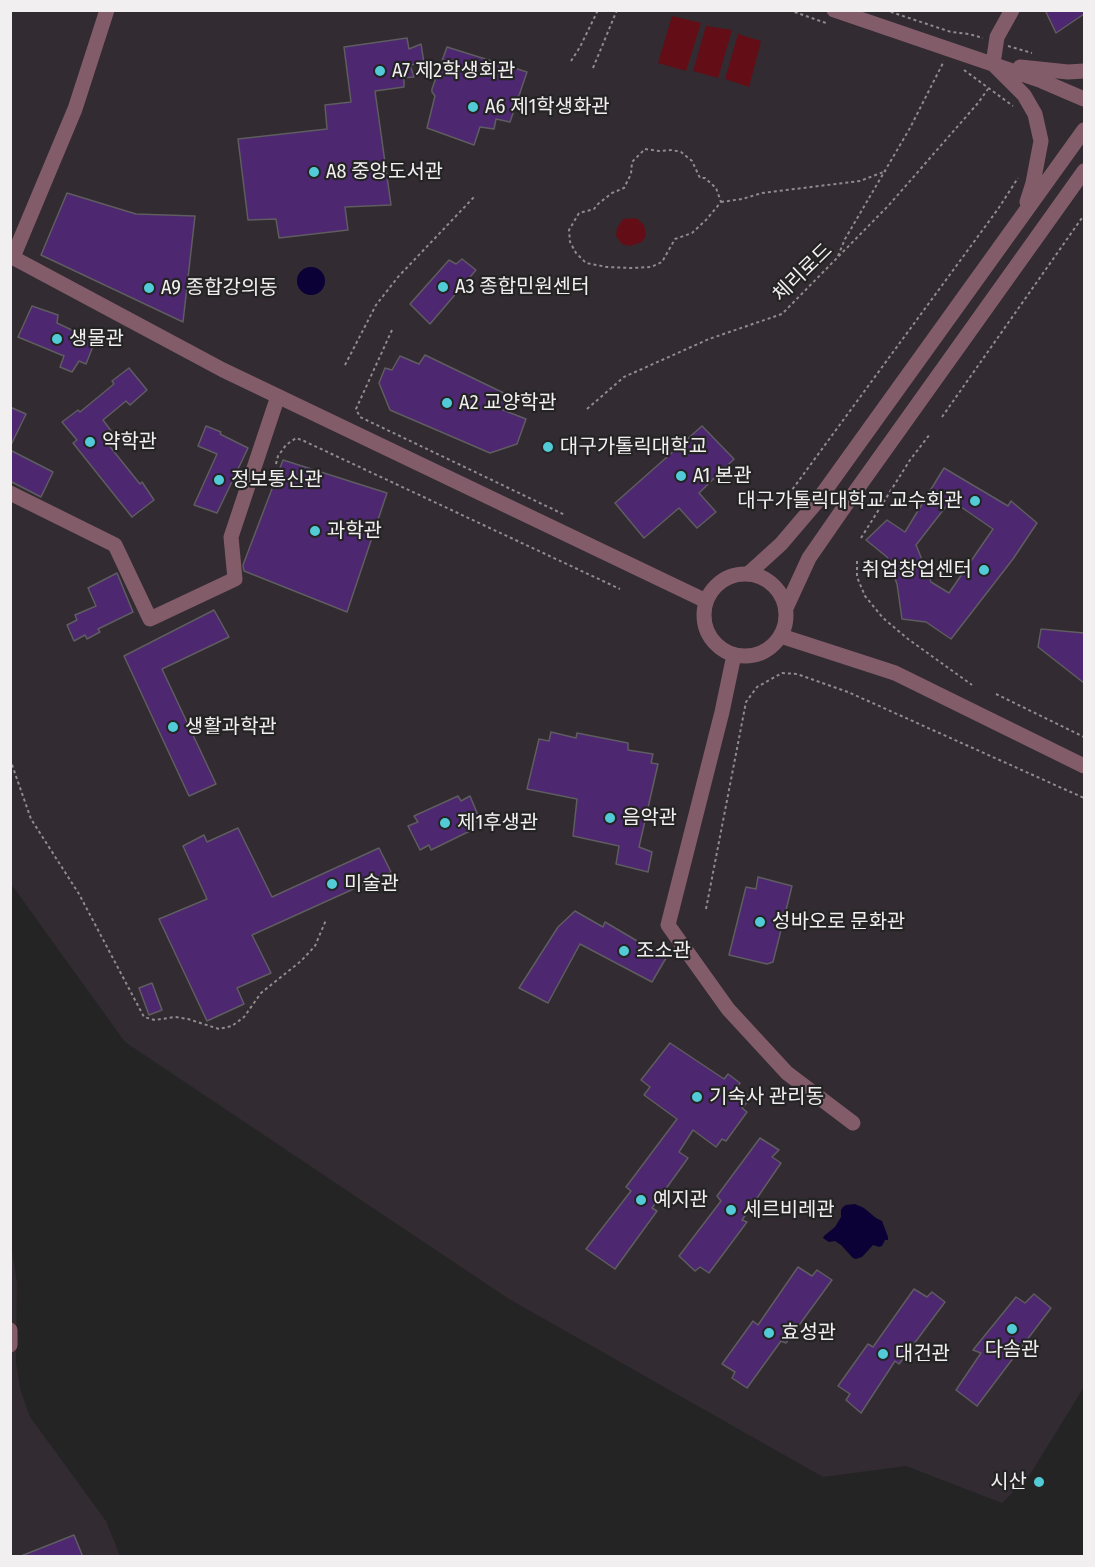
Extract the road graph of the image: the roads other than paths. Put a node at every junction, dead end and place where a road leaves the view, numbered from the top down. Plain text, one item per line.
1 (107, 10) edge
2 (1012, 10) edge
3 (834, 18) edge
4 (993, 64) junction
5 (1084, 71) edge
6 (1084, 99) edge
7 (1084, 130) edge
8 (1059, 165) junction
9 (1084, 171) edge
10 (1072, 188) junction
11 (1021, 217) junction
12 (12, 256) edge
13 (278, 396) junction
14 (10, 492) edge
15 (748, 574) junction
16 (706, 601) junction
17 (786, 608) junction
18 (781, 636) junction
19 (734, 656) junction
20 (1084, 766) edge
21 (853, 1123) dead end
22 (10, 1330) edge
23 (10, 1345) edge

1 - 12 lane
2 - 4 lane
3 - 4 lane
4 - 5 lane
4 - 6 lane
4 - 11 lane
7 - 8 lane
8 - 10 lane
8 - 11 lane
9 - 10 lane
10 - 17 lane
11 - 15 lane
12 - 13 lane
13 - 14 lane
13 - 16 lane
15 - 16 lane
15 - 17 lane
16 - 19 lane
17 - 18 lane
18 - 19 lane
18 - 20 lane
19 - 21 lane
22 - 23 lane

